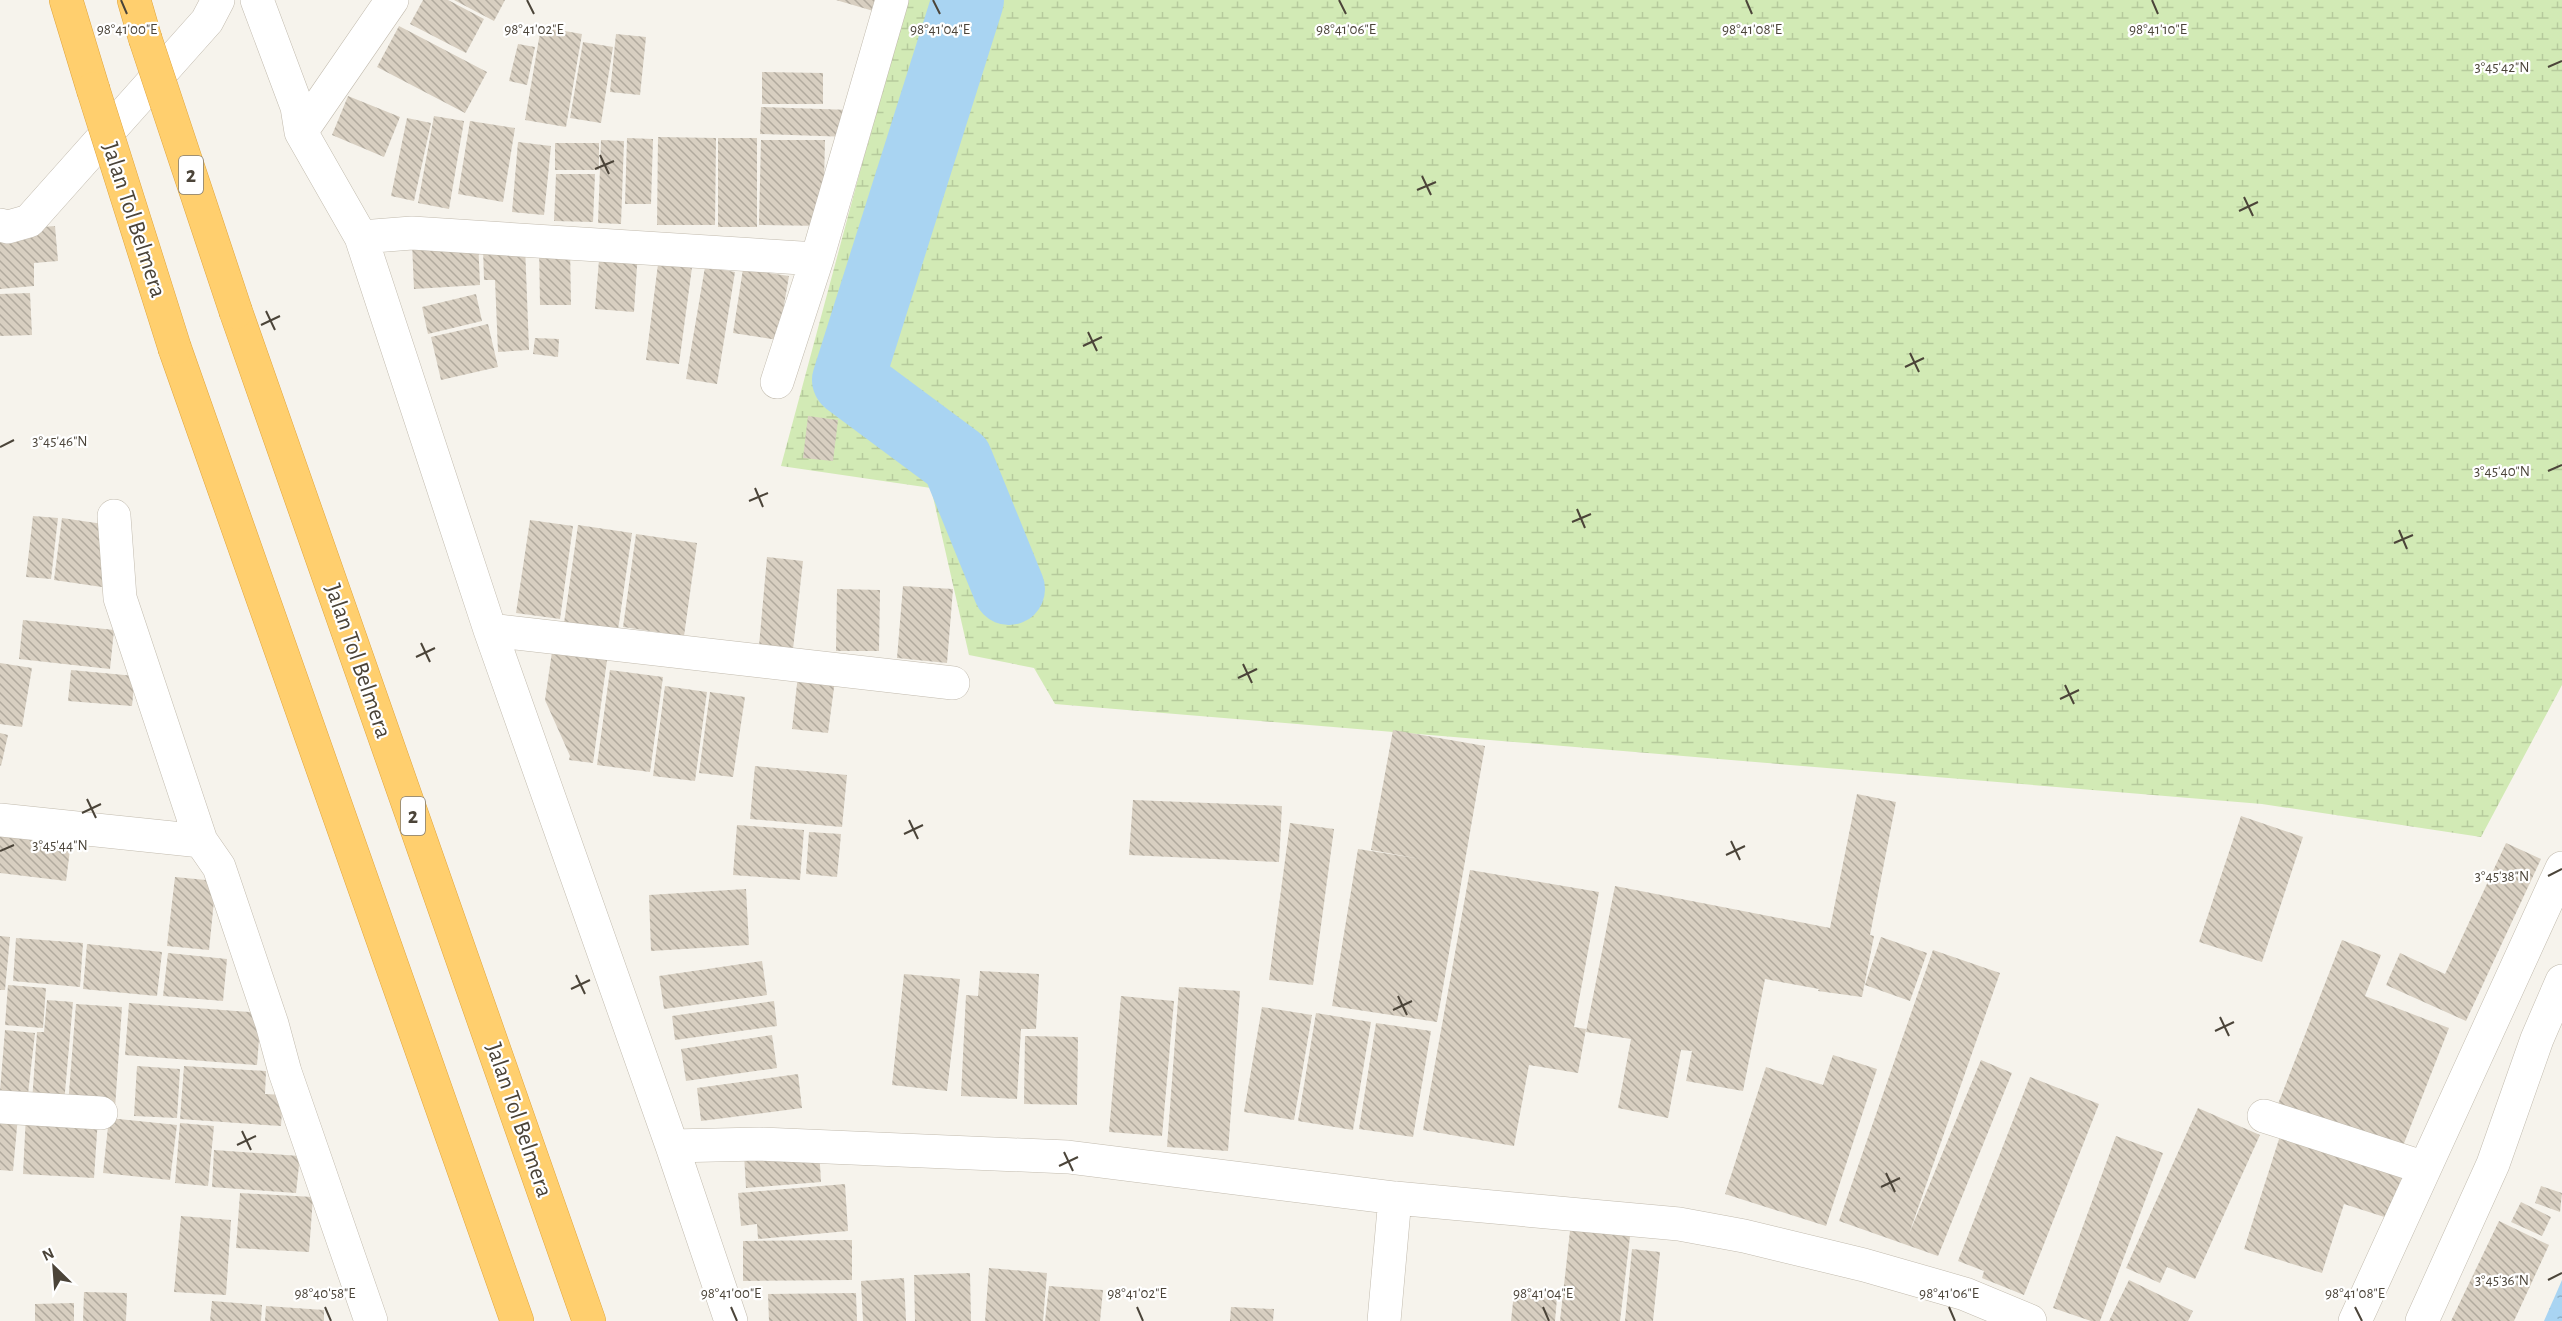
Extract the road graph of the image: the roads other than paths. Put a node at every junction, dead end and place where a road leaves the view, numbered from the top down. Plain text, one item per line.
1 (66, 0) edge
2 (134, 0) edge
3 (218, 0) edge
4 (257, 0) edge
5 (392, 0) edge
6 (892, 0) edge
7 (299, 120) junction
8 (0, 225) edge
9 (361, 237) junction
10 (817, 259) junction
11 (777, 382) dead end
12 (114, 516) dead end
13 (490, 630) junction
14 (953, 683) dead end
15 (0, 820) edge
16 (201, 841) junction
17 (2562, 868) edge
18 (2562, 981) edge
19 (0, 1107) edge
20 (101, 1113) dead end
21 (2264, 1116) dead end
22 (672, 1146) junction
23 (2425, 1168) junction
24 (1395, 1198) junction
25 (371, 1321) edge
26 (517, 1321) edge
27 (589, 1321) edge
28 (731, 1321) edge
29 (1384, 1321) edge
30 (2030, 1321) edge
31 (2355, 1321) edge
32 (2422, 1321) edge

1 - 26 highway, Jalan Tol Belmera, bridge
2 - 27 highway, Jalan Tol Belmera / 2, bridge
3 - 8 street
4 - 7 street
5 - 7 street
6 - 10 street
7 - 9 street
9 - 10 street
9 - 13 street
10 - 11 street
12 - 16 street
13 - 14 street
13 - 22 street
15 - 16 street
16 - 25 street
17 - 23 street
18 - 32 street
19 - 20 street
21 - 23 street
22 - 24 street
22 - 28 street
23 - 31 street
24 - 29 street
24 - 30 street

